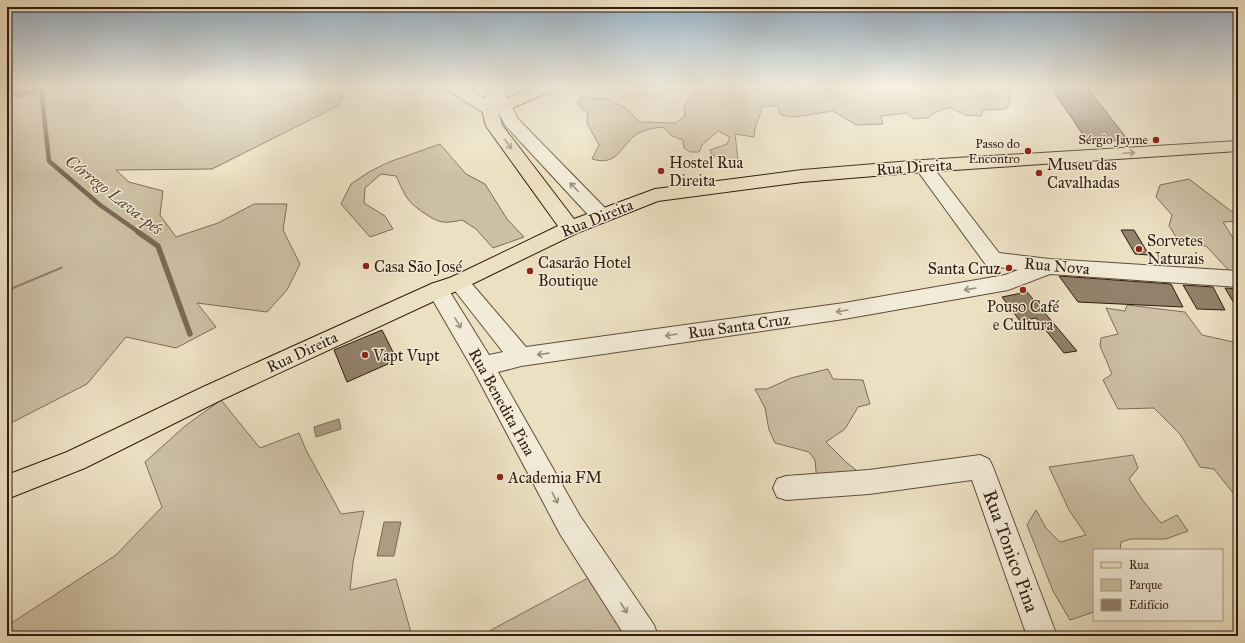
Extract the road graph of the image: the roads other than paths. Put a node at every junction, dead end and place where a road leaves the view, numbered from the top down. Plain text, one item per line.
1 (496, 116) edge
2 (506, 116) edge
3 (1238, 146) edge
4 (923, 166) junction
5 (600, 215) junction
6 (570, 228) junction
7 (993, 260) junction
8 (1049, 266) junction
9 (1238, 279) edge
10 (1008, 282) junction
11 (448, 286) junction
12 (521, 357) junction
13 (483, 366) junction
14 (7, 487) edge
15 (786, 488) dead end
16 (643, 636) edge
17 (1042, 636) edge

1 -> 6 main road
5 -> 2 street
4 -> 3 main road, Rua Direita
4 - 5 main road, Rua Direita
4 - 7 street
5 - 6 main road, Rua Direita
6 - 11 main road, Rua Direita
7 - 8 street, Rua Nova
7 - 10 street
8 - 9 street, Rua Nova
8 - 10 street, Rua Santa Cruz
10 -> 12 street, Rua Santa Cruz
11 - 12 street
11 -> 13 street, Rua Benedita Pina
11 - 14 main road, Rua Direita
12 - 13 street, Rua Santa Cruz
13 -> 16 street, Rua Benedita Pina
15 - 17 street, Rua Tonico Pina

